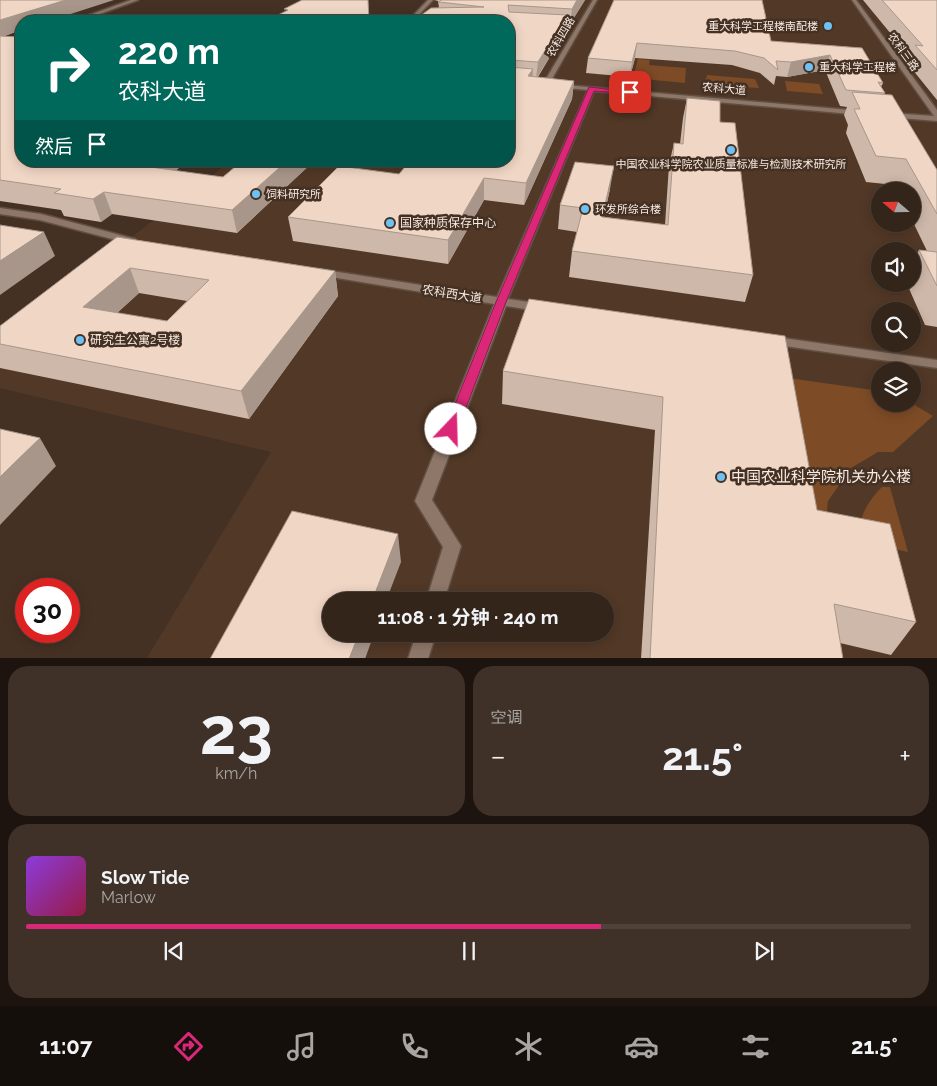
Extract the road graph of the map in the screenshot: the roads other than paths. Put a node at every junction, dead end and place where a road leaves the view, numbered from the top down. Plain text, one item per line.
1 (136, 0) edge
2 (431, 0) edge
3 (595, 0) edge
4 (854, 0) edge
5 (93, 15) edge
6 (416, 15) edge
7 (568, 28) edge
8 (578, 28) junction
9 (536, 84) edge
10 (546, 84) junction
11 (592, 88) junction
12 (868, 113) edge
13 (878, 114) edge
14 (937, 115) edge
15 (937, 120) edge
16 (0, 211) edge
17 (146, 243) edge
18 (304, 270) edge
19 (501, 302) junction
20 (559, 311) edge
21 (753, 338) edge
22 (937, 364) edge
23 (438, 592) edge
24 (423, 642) edge
25 (418, 658) edge

1 - 5 street
2 - 6 street
3 - 8 street, 农科四路
4 - 14 street, 农科三路
7 - 8 street
8 - 10 street, 农科四路
9 - 10 street, 农科大道
10 - 11 street, 农科大道
11 - 12 street, 农科大道
11 - 19 street
13 - 15 street
16 - 17 street
18 - 19 street, 农科西大道
19 - 20 street, 农科西大道
19 - 23 street
21 - 22 street
24 - 25 street

